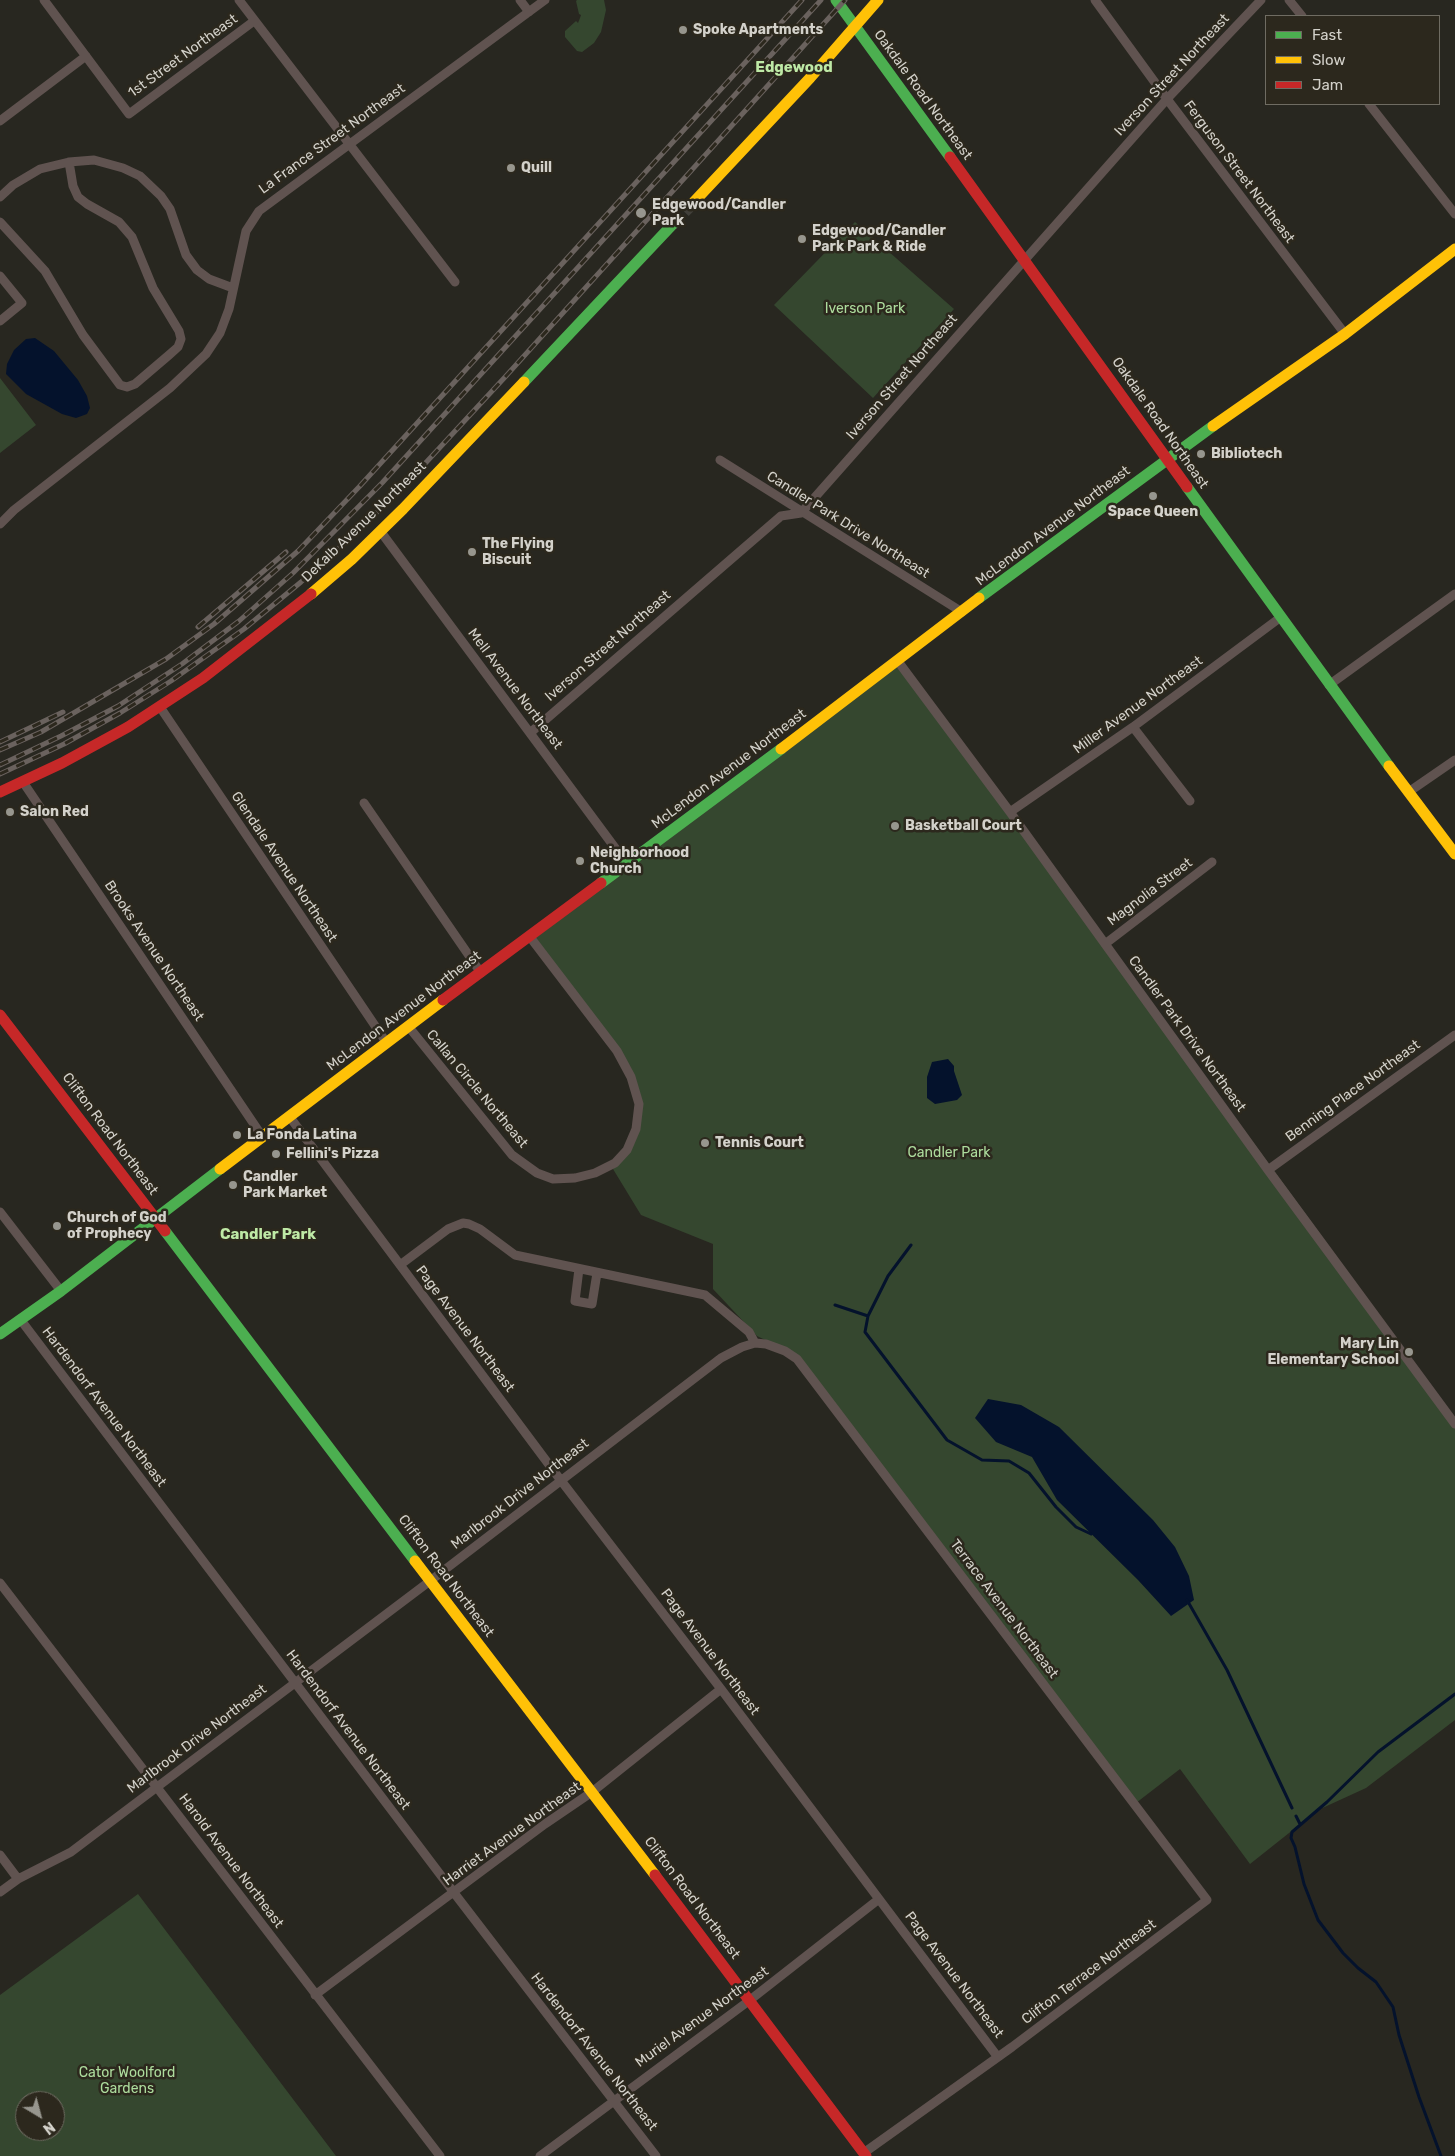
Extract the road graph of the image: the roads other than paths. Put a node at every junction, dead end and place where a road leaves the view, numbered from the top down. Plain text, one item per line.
1 (44, 0) edge
2 (239, 0) edge
3 (520, 0) edge
4 (545, 0) edge
5 (878, 0) edge
6 (1095, 0) edge
7 (1261, 0) edge
8 (1289, 0) edge
9 (839, 4) edge
10 (529, 12) junction
11 (1301, 15) edge
12 (254, 21) junction
13 (855, 28) junction
14 (86, 56) junction
15 (1167, 99) junction
16 (1371, 105) edge
17 (0, 121) edge
18 (350, 144) junction
19 (69, 162) junction
20 (0, 197) edge
21 (692, 204) tunnel mouth
22 (1455, 214) edge
23 (0, 222) edge
24 (672, 224) tunnel mouth
25 (1455, 250) edge
26 (1024, 260) junction
27 (0, 276) edge
28 (455, 282) dead end
29 (233, 288) junction
30 (0, 321) edge
31 (1345, 334) junction
32 (1167, 459) junction
33 (720, 460) dead end
34 (801, 513) junction
35 (0, 524) edge
36 (381, 532) junction
37 (1455, 594) edge
38 (962, 612) junction
39 (1281, 617) junction
40 (896, 660) junction
41 (1329, 684) junction
42 (160, 707) junction
43 (1133, 727) junction
44 (530, 733) junction
45 (1455, 760) edge
46 (23, 782) junction
47 (1410, 791) junction
48 (0, 792) edge
49 (1190, 801) dead end
50 (364, 803) dead end
51 (1010, 812) junction
52 (1455, 854) edge
53 (1212, 862) dead end
54 (627, 864) junction
55 (530, 937) junction
56 (1105, 944) junction
57 (481, 973) junction
58 (0, 1015) edge
59 (408, 1026) junction
60 (1455, 1035) edge
61 (386, 1042) junction
62 (289, 1116) junction
63 (262, 1136) junction
64 (1268, 1170) junction
65 (0, 1212) edge
66 (155, 1219) junction
67 (400, 1265) junction
68 (579, 1269) junction
69 (597, 1272) junction
70 (61, 1290) junction
71 (20, 1319) junction
72 (0, 1334) edge
73 (756, 1343) junction
74 (1455, 1424) edge
75 (560, 1480) junction
76 (430, 1581) junction
77 (0, 1582) edge
78 (294, 1682) junction
79 (721, 1689) junction
80 (158, 1786) junction
81 (592, 1792) junction
82 (0, 1855) edge
83 (18, 1879) junction
84 (0, 1892) edge
85 (454, 1893) junction
86 (879, 1899) junction
87 (1207, 1900) joint
88 (315, 1996) junction
89 (750, 2000) junction
90 (998, 2056) junction
91 (613, 2100) junction
92 (865, 2154) edge
93 (440, 2156) edge
94 (540, 2156) edge
95 (656, 2156) edge

1 - 14 street
2 - 12 street
3 - 10 street
4 - 10 street, La France Street Northeast
5 - 13 street
6 - 15 street, Ferguson Street Northeast
7 - 15 street, Iverson Street Northeast
8 - 11 street
9 - 13 street, Oakdale Road Northeast
10 - 18 street, La France Street Northeast
12 - 14 street, 1st Street Northeast
12 - 18 street
13 - 21 street
13 - 26 street, Oakdale Road Northeast
14 - 17 street
15 - 26 street, Iverson Street Northeast
15 - 31 street, Ferguson Street Northeast
16 - 22 street
18 - 28 street
18 - 29 street, La France Street Northeast
19 - 20 street
19 - 23 street
19 - 29 street
24 - 36 street, DeKalb Avenue Northeast
25 - 31 street, McLendon Avenue Northeast
26 - 32 street, Oakdale Road Northeast
26 - 34 street, Iverson Street Northeast
27 - 30 street
29 - 35 street, La France Street Northeast
31 - 32 street, McLendon Avenue Northeast
32 - 38 street, McLendon Avenue Northeast
32 - 39 street, Oakdale Road Northeast
33 - 34 street, Candler Park Drive Northeast
34 - 38 street, Candler Park Drive Northeast
34 - 44 street, Iverson Street Northeast
36 - 42 street, DeKalb Avenue Northeast
36 - 44 street, Mell Avenue Northeast
37 - 41 street
38 - 40 street, McLendon Avenue Northeast
39 - 41 street, Oakdale Road Northeast
39 - 43 street, Miller Avenue Northeast
40 - 51 street, Candler Park Drive Northeast
40 - 54 street, McLendon Avenue Northeast
41 - 47 street, Oakdale Road Northeast
42 - 46 street, DeKalb Avenue Northeast
42 - 61 street, Glendale Avenue Northeast
43 - 49 street
43 - 51 street, Miller Avenue Northeast
44 - 54 street, Mell Avenue Northeast
45 - 47 street
46 - 48 street, DeKalb Avenue Northeast
46 - 63 street, Brooks Avenue Northeast
47 - 52 street, Oakdale Road Northeast
50 - 57 street
51 - 56 street, Candler Park Drive Northeast
53 - 56 street, Magnolia Street
54 - 55 street, McLendon Avenue Northeast
55 - 57 street, McLendon Avenue Northeast
55 - 59 street, Callan Circle Northeast
56 - 64 street, Candler Park Drive Northeast
57 - 59 street, McLendon Avenue Northeast
58 - 66 street, Clifton Road Northeast
59 - 61 street, McLendon Avenue Northeast
60 - 64 street, Benning Place Northeast
61 - 62 street, McLendon Avenue Northeast
62 - 63 street, McLendon Avenue Northeast
62 - 67 street, Page Avenue Northeast
63 - 66 street, McLendon Avenue Northeast
64 - 74 street, Candler Park Drive Northeast
65 - 70 street
66 - 70 street, McLendon Avenue Northeast
66 - 76 street, Clifton Road Northeast
67 - 68 street, Page Avenue Northeast
67 - 75 street, Page Avenue Northeast
68 - 69 street, Page Avenue Northeast
68 - 69 street
69 - 73 street, Page Avenue Northeast
70 - 71 street, McLendon Avenue Northeast
71 - 72 street, McLendon Avenue Northeast
71 - 78 street, Hardendorf Avenue Northeast
73 - 75 street, Marlbrook Drive Northeast
73 - 87 street, Terrace Avenue Northeast
75 - 76 street, Marlbrook Drive Northeast
75 - 79 street, Page Avenue Northeast
76 - 78 street, Marlbrook Drive Northeast
76 - 81 street, Clifton Road Northeast
77 - 80 street, Harold Avenue Northeast
78 - 80 street, Marlbrook Drive Northeast
78 - 85 street, Hardendorf Avenue Northeast
79 - 81 street, Harriet Avenue Northeast
79 - 86 street, Page Avenue Northeast
80 - 83 street, Marlbrook Drive Northeast
80 - 88 street, Harold Avenue Northeast
81 - 85 street, Harriet Avenue Northeast
81 - 89 street, Clifton Road Northeast
82 - 83 street
83 - 84 street, Marlbrook Drive Northeast
85 - 88 street, Harriet Avenue Northeast
85 - 91 street, Hardendorf Avenue Northeast
86 - 89 street, Muriel Avenue Northeast
86 - 90 street, Page Avenue Northeast
87 - 90 street, Clifton Terrace Northeast
88 - 93 street, Harold Avenue Northeast
89 - 91 street, Muriel Avenue Northeast
89 - 92 street, Clifton Road Northeast
90 - 92 street, Clifton Terrace Northeast
91 - 94 street, Muriel Avenue Northeast
91 - 95 street, Hardendorf Avenue Northeast

